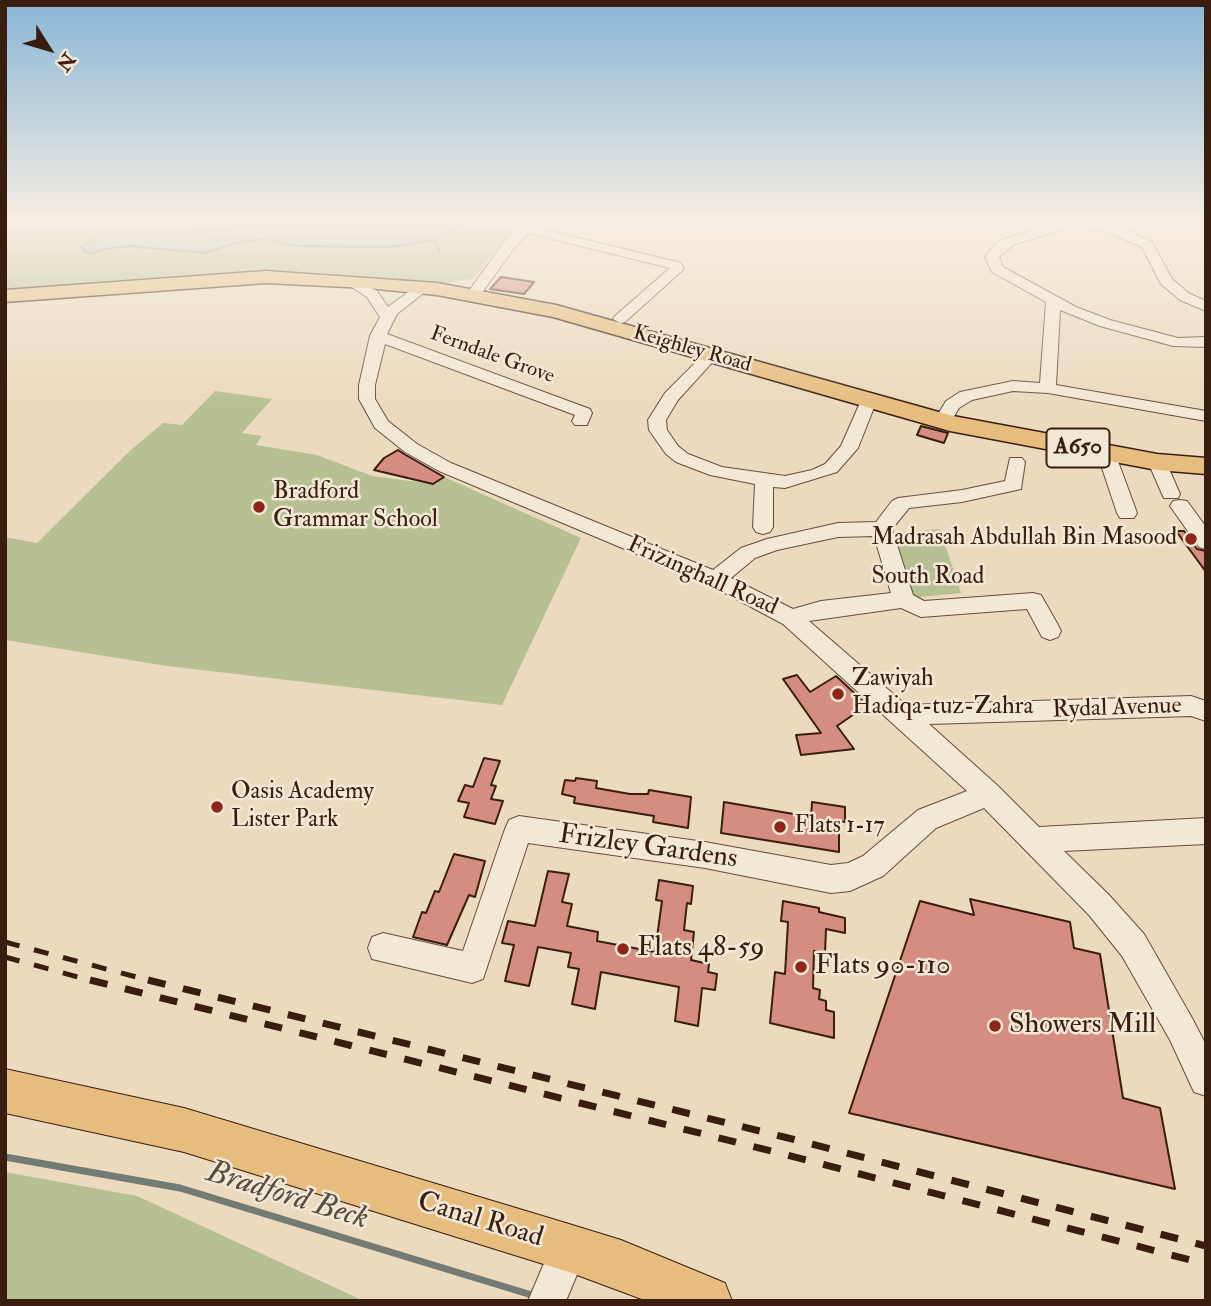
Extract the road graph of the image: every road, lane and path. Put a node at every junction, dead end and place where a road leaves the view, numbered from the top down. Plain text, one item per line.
1 (172, 283) edge
2 (355, 283) edge
3 (373, 283) edge
4 (482, 283) edge
5 (661, 283) edge
6 (1023, 283) edge
7 (1168, 283) edge
8 (417, 287) junction
9 (478, 288) junction
10 (5, 296) edge
11 (1053, 299) junction
12 (1206, 307) edge
13 (392, 311) junction
14 (620, 318) dead end
15 (378, 336) junction
16 (1206, 342) edge
17 (1178, 343) junction
18 (1206, 354) edge
19 (710, 356) junction
20 (1048, 388) junction
21 (869, 400) junction
22 (1206, 416) edge
23 (581, 421) dead end
24 (943, 421) junction
25 (1106, 453) junction
26 (1016, 462) dead end
27 (1157, 462) junction
28 (1206, 466) edge
29 (764, 481) junction
30 (1127, 513) dead end
31 (763, 527) dead end
32 (882, 529) junction
33 (1206, 542) edge
34 (715, 579) junction
35 (904, 600) junction
36 (791, 618) junction
37 (1050, 631) dead end
38 (1206, 711) edge
39 (901, 715) junction
40 (989, 794) junction
41 (1206, 831) edge
42 (1035, 840) junction
43 (383, 948) dead end
44 (1206, 1080) edge
45 (5, 1090) edge
46 (557, 1277) edge
47 (707, 1301) edge

1 - 10 highway, Keighley Road / A650
2 - 13 street
3 - 8 highway, Keighley Road / A650
4 - 9 street
5 - 14 street
6 - 11 street
7 - 12 street
8 - 9 highway, Keighley Road / A650
8 - 13 street, Frizinghall Road
9 - 19 highway, Keighley Road / A650
11 - 17 street
11 - 20 street
13 - 15 street, Frizinghall Road
15 - 23 street, Ferndale Grove
15 - 34 street, Frizinghall Road
16 - 17 street
17 - 18 street
19 - 21 highway, Keighley Road / A650
19 - 29 street
20 - 22 street
20 - 24 street
21 - 24 highway, Keighley Road / A650
21 - 29 street
24 - 25 highway, Keighley Road / A650
25 - 27 highway, Keighley Road / A650
25 - 30 street
26 - 32 street
27 - 28 highway, Keighley Road / A650
27 - 33 street
29 - 31 street
32 - 34 street
32 - 35 street
34 - 36 street, Frizinghall Road
35 - 36 street, South Road
35 - 37 street, South Road
36 - 39 street, Frizinghall Road
38 - 39 street, Rydal Avenue
39 - 40 street, Frizinghall Road
40 - 42 street, Frizinghall Road
40 - 43 street, Frizley Gardens
41 - 42 street
42 - 44 street, Frizinghall Road
45 - 46 main road, Canal Road
46 - 47 main road, Canal Road

